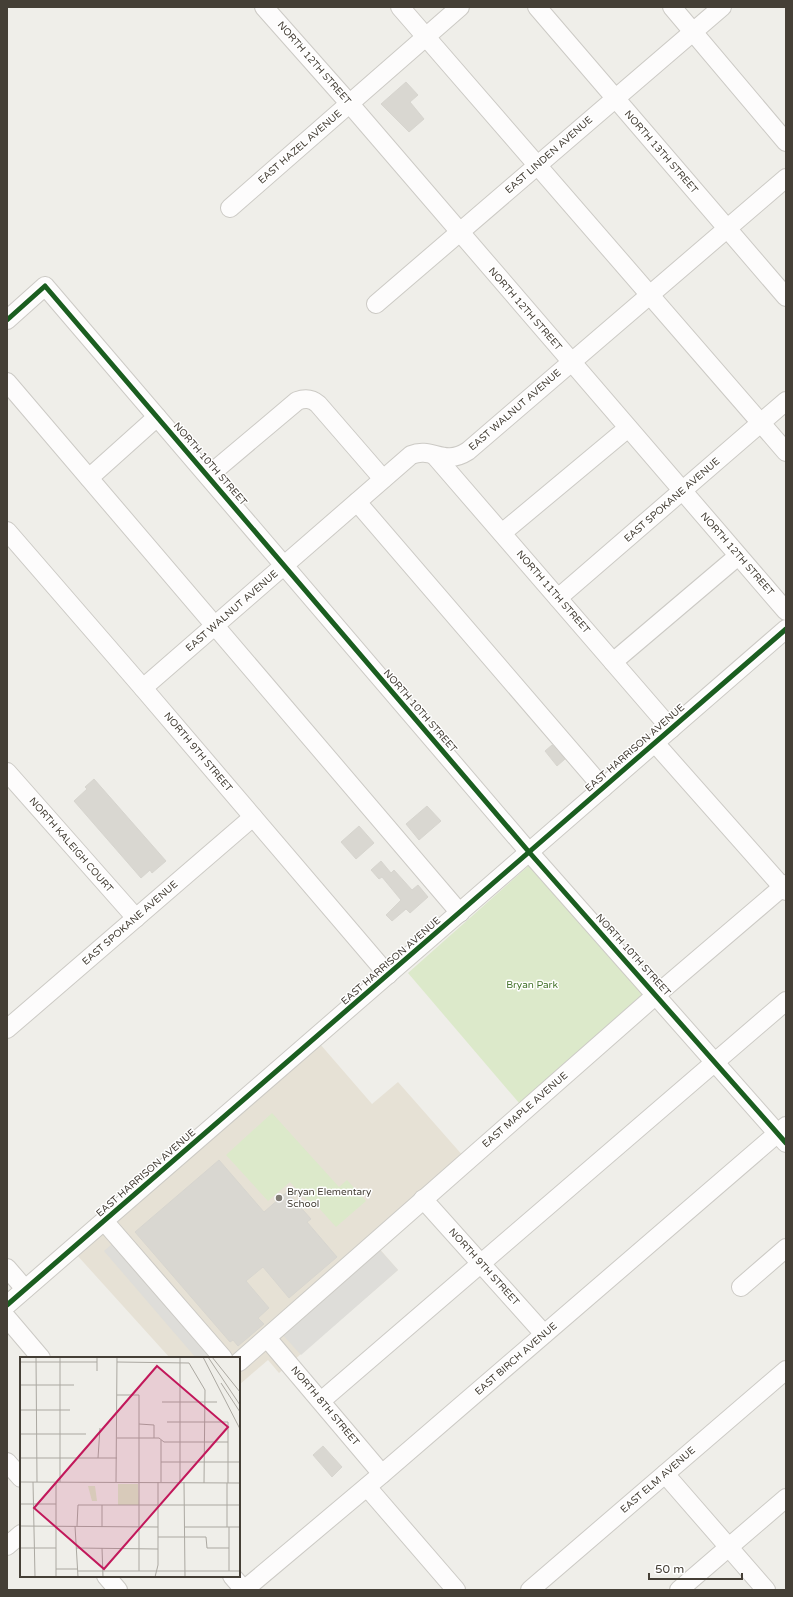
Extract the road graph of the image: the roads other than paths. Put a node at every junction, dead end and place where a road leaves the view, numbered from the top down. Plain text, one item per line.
1 (264, 7) edge
2 (400, 7) edge
3 (460, 7) edge
4 (537, 7) edge
5 (672, 7) edge
6 (722, 7) edge
7 (693, 32) junction
8 (426, 37) junction
9 (615, 98) junction
10 (349, 103) junction
11 (786, 142) edge
12 (537, 166) junction
13 (786, 178) edge
14 (230, 208) dead end
15 (727, 229) junction
16 (460, 232) junction
17 (651, 294) junction
18 (786, 297) edge
19 (376, 304) dead end
20 (7, 320) edge
21 (571, 362) junction
22 (7, 382) edge
23 (786, 401) edge
24 (157, 417) junction
25 (761, 423) junction
26 (628, 428) junction
27 (786, 452) edge
28 (435, 456) junction
29 (208, 476) junction
30 (89, 478) junction
31 (383, 479) junction
32 (682, 491) junction
33 (357, 502) junction
34 (7, 531) edge
35 (502, 534) junction
36 (738, 556) junction
37 (284, 566) junction
38 (558, 598) junction
39 (786, 611) edge
40 (215, 626) junction
41 (786, 629) edge
42 (613, 662) junction
43 (144, 688) junction
44 (671, 729) junction
45 (656, 742) junction
46 (7, 772) edge
47 (603, 788) junction
48 (253, 817) junction
49 (529, 852) junction
50 (785, 888) edge
51 (460, 913) junction
52 (136, 918) junction
53 (388, 975) junction
54 (656, 995) junction
55 (786, 1001) edge
56 (7, 1029) edge
57 (715, 1062) junction
58 (783, 1134) edge
59 (424, 1199) junction
60 (104, 1221) junction
61 (786, 1248) edge
62 (481, 1263) junction
63 (7, 1268) edge
64 (742, 1287) dead end
65 (26, 1289) junction
66 (7, 1305) edge
67 (7, 1318) edge
68 (544, 1334) junction
69 (267, 1338) junction
70 (40, 1357) edge
71 (222, 1357) edge
72 (240, 1361) edge
73 (786, 1370) edge
74 (321, 1401) junction
75 (7, 1462) edge
76 (382, 1474) junction
77 (665, 1474) junction
78 (20, 1477) edge
79 (367, 1487) junction
80 (786, 1498) edge
81 (20, 1535) edge
82 (7, 1546) edge
83 (729, 1547) junction
84 (107, 1577) edge
85 (233, 1577) edge
86 (118, 1590) edge
87 (244, 1590) edge
88 (456, 1590) edge
89 (530, 1590) edge
90 (679, 1590) edge
91 (766, 1590) edge

1 - 10 street, NORTH 12TH STREET
2 - 8 street
3 - 8 street, EAST HAZEL AVENUE
4 - 9 street, NORTH 13TH STREET
5 - 7 street
6 - 7 street, EAST LINDEN AVENUE
7 - 9 street, EAST LINDEN AVENUE
7 - 11 street
8 - 10 street, EAST HAZEL AVENUE
8 - 12 street
9 - 12 street, EAST LINDEN AVENUE
9 - 15 street, NORTH 13TH STREET
10 - 14 street, EAST HAZEL AVENUE
10 - 16 street, NORTH 12TH STREET
12 - 16 street, EAST LINDEN AVENUE
12 - 17 street
13 - 15 street, EAST WALNUT AVENUE
15 - 17 street, EAST WALNUT AVENUE
15 - 18 street, NORTH 13TH STREET
16 - 19 street, EAST LINDEN AVENUE
16 - 21 street, NORTH 12TH STREET
17 - 21 street, EAST WALNUT AVENUE
17 - 25 street
20 - 24 street, NORTH 10TH STREET
21 - 26 street, NORTH 12TH STREET
21 - 28 street, EAST WALNUT AVENUE
22 - 30 street
23 - 25 street, EAST SPOKANE AVENUE
24 - 29 street, NORTH 10TH STREET
24 - 30 street
25 - 27 street
25 - 32 street, EAST SPOKANE AVENUE
26 - 32 street, NORTH 12TH STREET
26 - 35 street
28 - 31 street, EAST WALNUT AVENUE
28 - 35 street, NORTH 11TH STREET
29 - 31 street
29 - 37 street, NORTH 10TH STREET
30 - 40 street
31 - 33 street, EAST WALNUT AVENUE
32 - 36 street, NORTH 12TH STREET
32 - 38 street, EAST SPOKANE AVENUE
33 - 37 street, EAST WALNUT AVENUE
33 - 47 street
34 - 43 street, NORTH 9TH STREET
35 - 38 street, NORTH 11TH STREET
36 - 39 street, NORTH 12TH STREET
36 - 42 street
37 - 40 street, EAST WALNUT AVENUE
37 - 49 street, NORTH 10TH STREET
38 - 42 street, NORTH 11TH STREET
40 - 43 street, EAST WALNUT AVENUE
40 - 51 street
41 - 44 street, EAST HARRISON AVENUE
42 - 44 street, NORTH 11TH STREET
43 - 48 street, NORTH 9TH STREET
44 - 45 street, EAST HARRISON AVENUE
45 - 47 street, EAST HARRISON AVENUE
45 - 50 street
46 - 52 street, NORTH KALEIGH COURT
47 - 49 street, EAST HARRISON AVENUE
48 - 52 street, EAST SPOKANE AVENUE
48 - 53 street, NORTH 9TH STREET
49 - 51 street, EAST HARRISON AVENUE
49 - 54 street, NORTH 10TH STREET
50 - 54 street, EAST MAPLE AVENUE
51 - 53 street, EAST HARRISON AVENUE
52 - 56 street, EAST SPOKANE AVENUE
53 - 60 street, EAST HARRISON AVENUE
54 - 57 street, NORTH 10TH STREET
54 - 59 street, EAST MAPLE AVENUE
55 - 57 street
57 - 58 street, NORTH 10TH STREET
57 - 62 street
58 - 68 street, EAST BIRCH AVENUE
59 - 62 street, NORTH 9TH STREET
59 - 69 street, EAST MAPLE AVENUE
60 - 65 street, EAST HARRISON AVENUE
60 - 71 street
61 - 64 street
62 - 68 street, NORTH 9TH STREET
62 - 74 street
63 - 65 street
65 - 66 street, EAST HARRISON AVENUE
67 - 70 street
68 - 76 street, EAST BIRCH AVENUE
69 - 72 street, EAST MAPLE AVENUE
69 - 74 street, NORTH 8TH STREET
73 - 77 street, EAST ELM AVENUE
74 - 76 street, NORTH 8TH STREET
75 - 78 street
76 - 79 street, EAST BIRCH AVENUE
77 - 83 street
77 - 89 street, EAST ELM AVENUE
79 - 87 street, EAST BIRCH AVENUE
79 - 88 street
80 - 83 street
81 - 82 street
83 - 90 street
83 - 91 street
84 - 86 street
85 - 87 street

